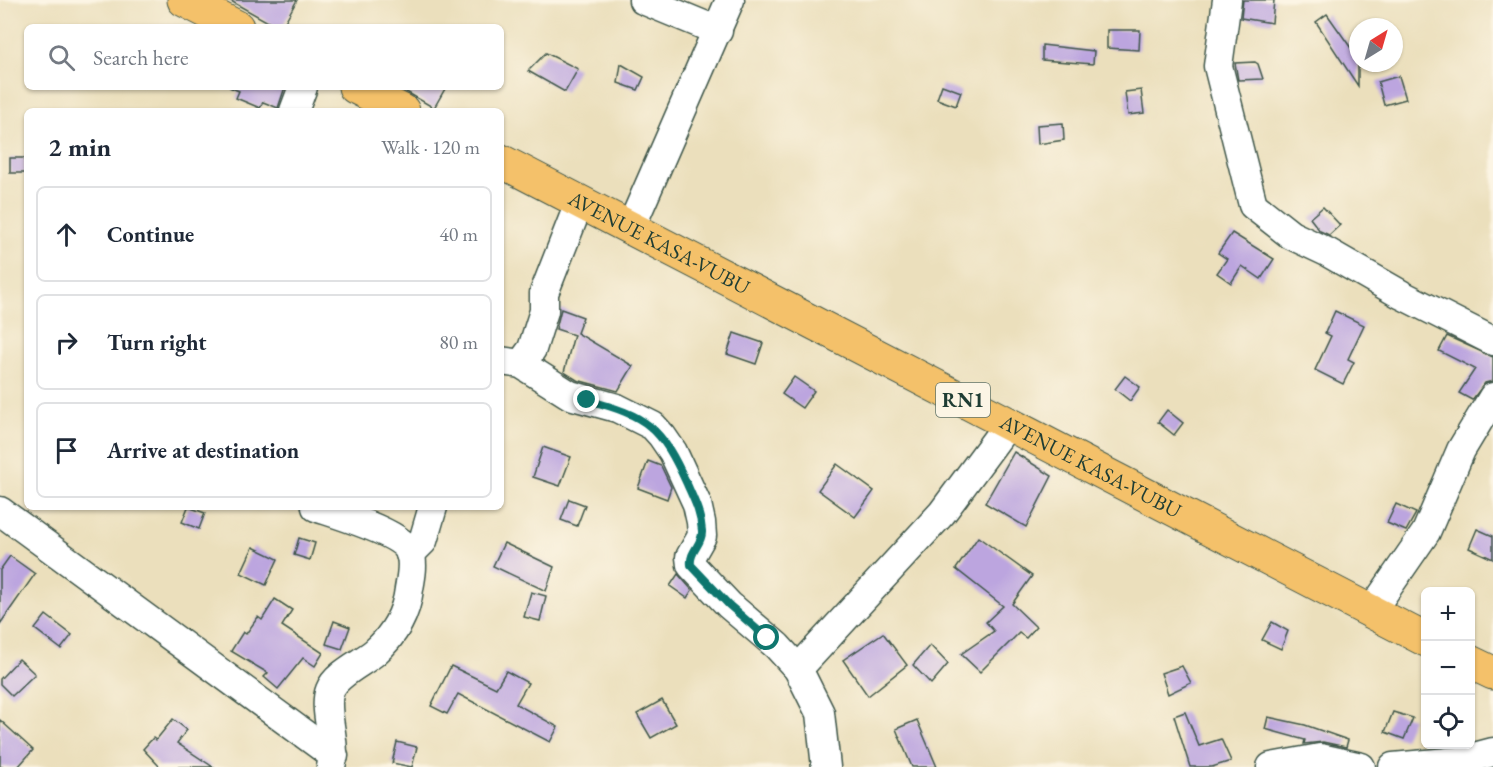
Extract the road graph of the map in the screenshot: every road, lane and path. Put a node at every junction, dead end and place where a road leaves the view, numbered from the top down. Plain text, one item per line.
1 (184, 0) edge
2 (643, 0) edge
3 (730, 0) edge
4 (1227, 0) edge
5 (231, 24) edge
6 (718, 31) junction
7 (302, 90) edge
8 (361, 90) edge
9 (295, 108) edge
10 (397, 108) edge
11 (504, 163) edge
12 (580, 201) junction
13 (632, 227) junction
14 (1493, 340) edge
15 (511, 363) edge
16 (1493, 397) edge
17 (1008, 424) junction
18 (324, 510) edge
19 (432, 510) edge
20 (1, 514) edge
21 (410, 554) junction
22 (1370, 613) junction
23 (1421, 638) edge
24 (1475, 664) edge
25 (798, 669) junction
26 (1493, 673) edge
27 (1493, 752) edge
28 (332, 764) edge
29 (826, 767) edge
30 (1271, 767) edge
31 (1361, 767) edge
32 (1393, 767) edge

1 - 5 highway
2 - 6 street
3 - 6 street
4 - 14 street
6 - 13 street
7 - 9 street
8 - 10 highway
11 - 12 highway, AVENUE KASA-VUBU / RN1
12 - 13 highway, AVENUE KASA-VUBU / RN1
12 - 15 street
13 - 17 highway, AVENUE KASA-VUBU / RN1
15 - 25 street
16 - 22 street
17 - 22 highway, AVENUE KASA-VUBU / RN1
17 - 25 street
18 - 21 street
19 - 21 street
20 - 28 street
21 - 28 street
22 - 23 highway, AVENUE KASA-VUBU / RN1
24 - 26 highway
25 - 29 street
27 - 32 street
30 - 31 street

